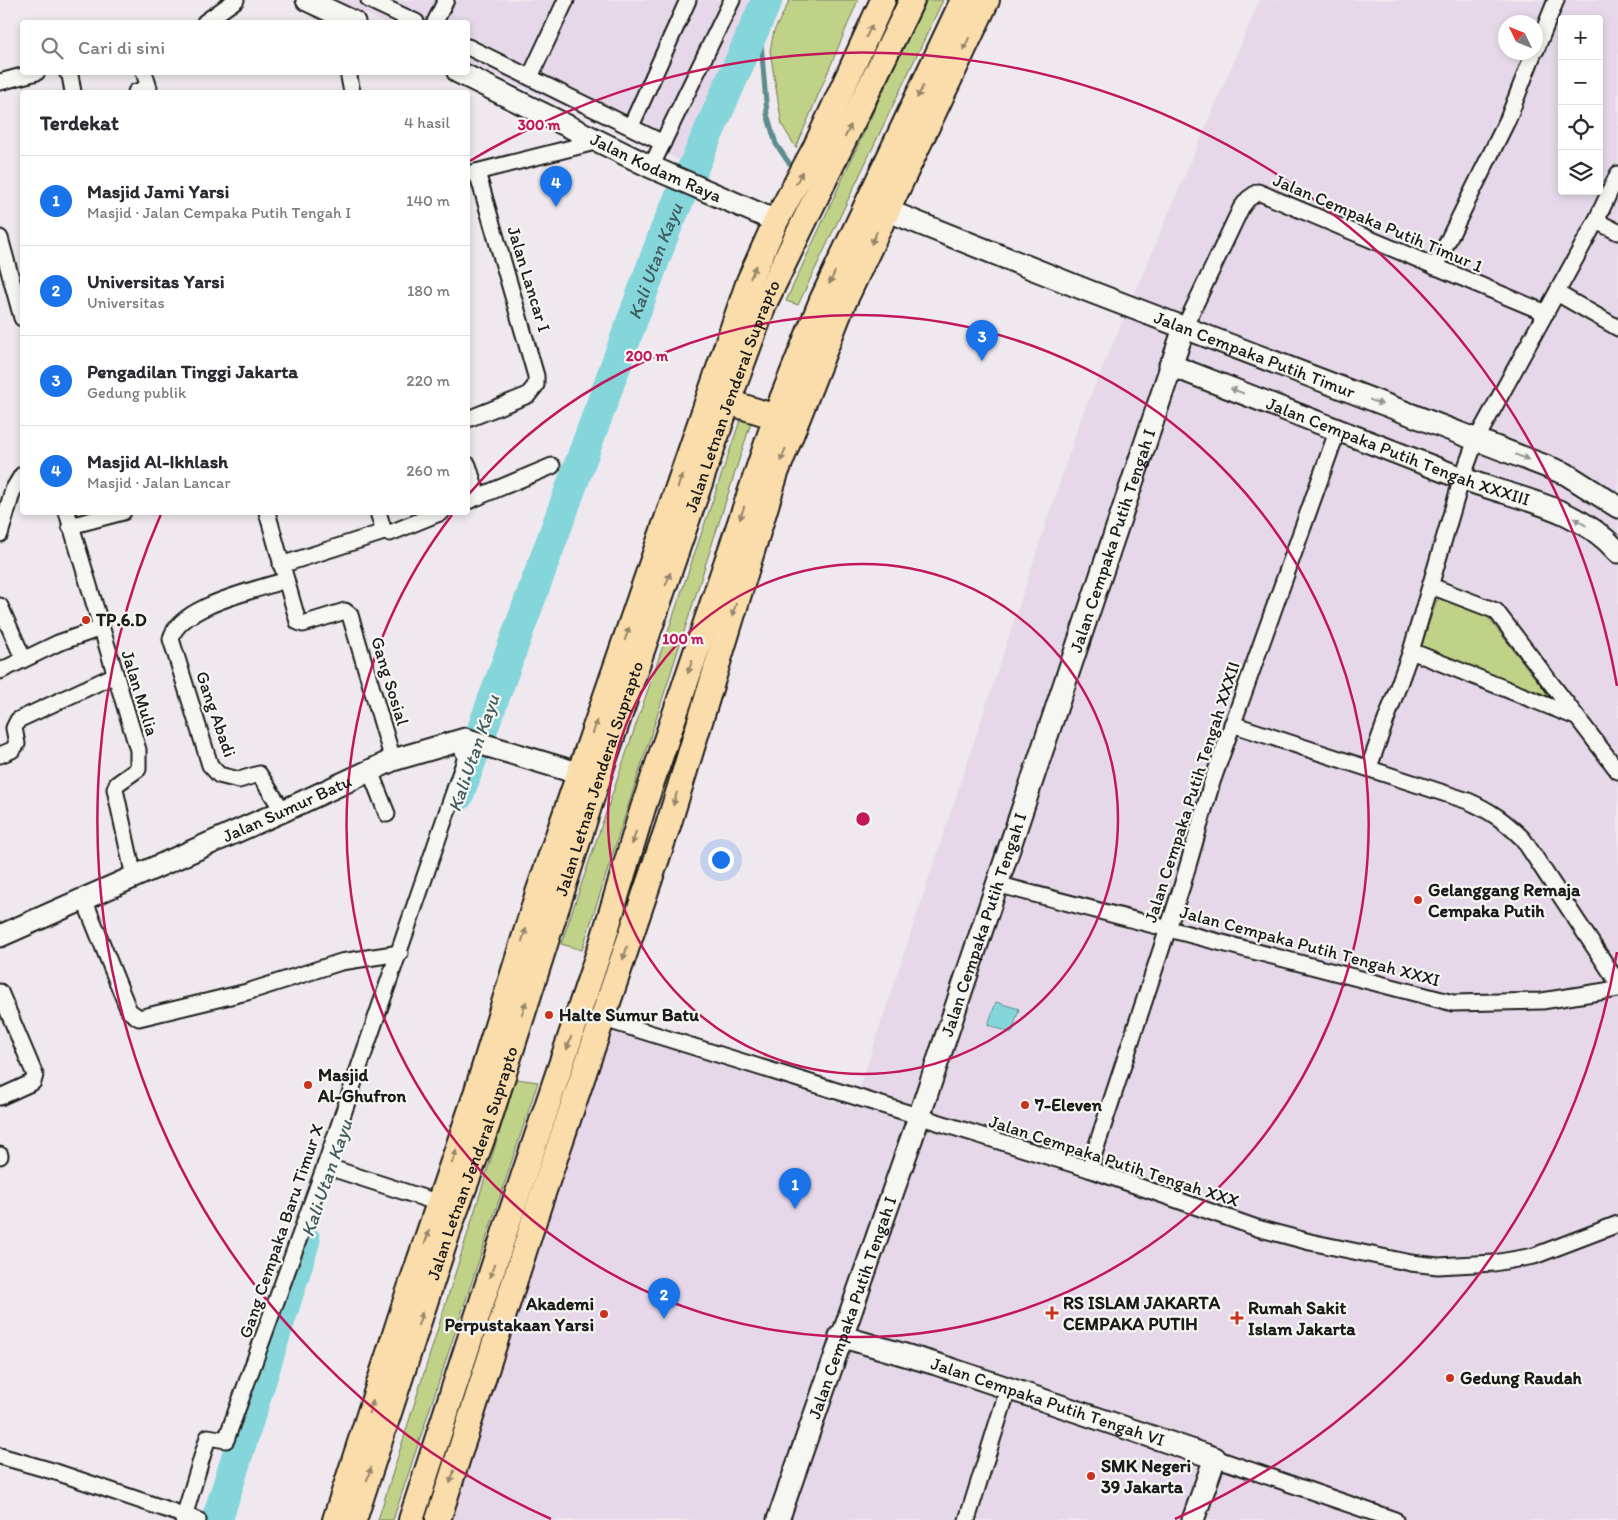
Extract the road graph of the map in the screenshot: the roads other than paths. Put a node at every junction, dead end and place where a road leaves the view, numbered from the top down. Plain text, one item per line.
1 (236, 0) edge
2 (307, 0) edge
3 (370, 0) edge
4 (446, 0) edge
5 (566, 0) edge
6 (688, 0) edge
7 (732, 0) edge
8 (883, 0) edge
9 (912, 0) edge
10 (963, 0) edge
11 (987, 0) edge
12 (1556, 0) edge
13 (208, 20) edge
14 (345, 20) edge
15 (412, 20) edge
16 (436, 20) edge
17 (1543, 32) edge
18 (470, 48) edge
19 (1531, 60) edge
20 (26, 75) edge
21 (68, 75) edge
22 (144, 75) edge
23 (349, 75) edge
24 (464, 75) edge
25 (530, 77) junction
26 (0, 82) edge
27 (72, 90) edge
28 (145, 90) edge
29 (352, 90) edge
30 (631, 126) junction
31 (599, 140) junction
32 (663, 143) junction
33 (815, 148) junction
34 (651, 167) junction
35 (472, 173) edge
36 (827, 174) junction
37 (1618, 174) edge
38 (886, 210) junction
39 (776, 221) junction
40 (1596, 221) junction
41 (1618, 232) edge
42 (0, 238) edge
43 (1435, 267) junction
44 (1557, 293) junction
45 (20, 299) edge
46 (1546, 313) junction
47 (1618, 328) edge
48 (1177, 345) junction
49 (728, 402) junction
50 (776, 417) junction
51 (470, 418) edge
52 (1338, 429) junction
53 (1475, 444) junction
54 (552, 466) dead end
55 (1464, 474) junction
56 (20, 478) edge
57 (470, 479) edge
58 (473, 499) edge
59 (1618, 507) edge
60 (100, 515) edge
61 (268, 515) edge
62 (379, 515) edge
63 (435, 515) edge
64 (68, 519) edge
65 (384, 532) junction
66 (0, 534) edge
67 (1618, 552) edge
68 (282, 565) junction
69 (286, 580) junction
70 (1431, 586) junction
71 (0, 606) edge
72 (101, 628) junction
73 (1411, 651) junction
74 (23, 658) junction
75 (641, 658) junction
76 (0, 671) edge
77 (115, 675) junction
78 (610, 680) junction
79 (1576, 717) junction
80 (1232, 724) junction
81 (670, 728) junction
82 (463, 741) junction
83 (0, 755) edge
84 (393, 760) junction
85 (684, 767) junction
86 (1369, 767) junction
87 (370, 771) junction
88 (1618, 771) edge
89 (581, 774) junction
90 (283, 811) junction
91 (386, 814) dead end
92 (134, 877) junction
93 (996, 884) junction
94 (84, 899) junction
95 (1168, 928) junction
96 (0, 935) edge
97 (400, 953) junction
98 (1618, 983) edge
99 (1618, 989) edge
100 (0, 992) edge
101 (604, 1019) junction
102 (0, 1097) edge
103 (475, 1098) junction
104 (918, 1117) junction
105 (487, 1126) junction
106 (327, 1167) junction
107 (1089, 1169) junction
108 (438, 1203) junction
109 (539, 1205) junction
110 (1618, 1224) edge
111 (507, 1225) junction
112 (840, 1336) junction
113 (1008, 1389) junction
114 (0, 1456) edge
115 (1215, 1458) junction
116 (188, 1519) edge
117 (335, 1520) edge
118 (354, 1520) edge
119 (411, 1520) edge
120 (438, 1520) edge
121 (778, 1520) edge
122 (967, 1520) edge
123 (1194, 1520) edge
124 (1395, 1520) edge

1 - 13 street
2 - 14 street
3 - 15 street
4 - 16 street
5 - 25 street
6 - 30 street
7 - 32 street
33 -> 8 main road, Jalan Letnan Jenderal Suprapto
36 -> 9 main road, Jalan Letnan Jenderal Suprapto
10 -> 50 main road
11 -> 38 main road
12 - 17 street
18 - 25 street
19 - 43 street
20 - 26 street
21 - 27 street
22 - 28 street
23 - 29 street
24 - 31 street, Jalan Kodam Raya
25 - 30 street
30 - 32 street
31 - 34 street, Jalan Kodam Raya
31 - 35 street
32 - 34 street
33 - 36 main road
39 -> 33 main road, Jalan Letnan Jenderal Suprapto
34 - 39 street, Jalan Kodam Raya
35 - 51 street, Jalan Lancar I
36 - 49 main road, Jalan Letnan Jenderal Suprapto
37 - 40 street
38 - 48 street, Jalan Cempaka Putih Timur
38 -> 85 main road
78 -> 39 main road, Jalan Letnan Jenderal Suprapto
40 - 41 street
40 - 44 street
42 - 45 street
43 - 46 street, Jalan Cempaka Putih Timur 1
43 - 48 street, Jalan Cempaka Putih Timur 1
44 - 46 street
44 - 47 street
46 - 53 street
52 -> 48 street, Jalan Cempaka Putih Tengah XXXIII
48 -> 53 street, Jalan Cempaka Putih Timur
48 - 93 street, Jalan Cempaka Putih Tengah I
49 - 50 main road
75 -> 49 main road, Jalan Letnan Jenderal Suprapto
50 -> 81 main road
52 - 55 street, Jalan Cempaka Putih Tengah XXXIII
52 - 80 street, Jalan Cempaka Putih Tengah XXXII
53 - 55 street
53 -> 59 street, Jalan Cempaka Putih Timur
54 - 58 street
67 -> 55 street, Jalan Cempaka Putih Tengah XXXIII
55 - 70 street
56 - 66 street
57 - 58 street
60 - 64 street
61 - 68 street
62 - 65 street
63 - 65 street
64 - 72 street, Jalan Mulia
65 - 68 street
68 - 69 street
69 - 84 street, Gang Sosial
69 - 90 street, Gang Abadi
70 - 73 street
70 - 79 street
71 - 74 street
72 - 74 street
72 - 77 street, Jalan Mulia
73 - 79 street
73 - 86 street
74 - 76 street
75 - 78 main road
105 -> 75 main road, Jalan Letnan Jenderal Suprapto
77 - 83 street
77 - 92 street, Jalan Mulia
89 -> 78 main road, Jalan Letnan Jenderal Suprapto
79 - 88 street
80 - 86 street
80 - 95 street, Jalan Cempaka Putih Tengah XXXII
81 - 85 main road
81 -> 111 main road
82 - 84 street, Jalan Sumur Batu
82 - 89 street
82 - 97 street, Gang Cempaka Baru Timur X
84 - 87 street, Jalan Sumur Batu
85 -> 101 main road
86 - 98 street
87 - 90 street, Jalan Sumur Batu
87 - 91 street
103 -> 89 main road, Jalan Letnan Jenderal Suprapto
90 - 92 street, Jalan Sumur Batu
92 - 94 street, Jalan Sumur Batu
93 - 95 street, Jalan Cempaka Putih Tengah XXXI
93 - 104 street, Jalan Cempaka Putih Tengah I
94 - 96 street, Jalan Sumur Batu
94 - 97 street
95 - 99 street, Jalan Cempaka Putih Tengah XXXI
95 - 107 street, Jalan Cempaka Putih Tengah XXXII
97 - 106 street, Gang Cempaka Baru Timur X
100 - 102 street
101 - 104 street, Jalan Cempaka Putih Tengah XXX
101 - 109 main road
103 - 105 main road
108 -> 103 main road, Jalan Letnan Jenderal Suprapto
104 - 107 street, Jalan Cempaka Putih Tengah XXX
104 - 112 street, Jalan Cempaka Putih Tengah I
118 -> 105 main road, Jalan Letnan Jenderal Suprapto
106 - 108 street
106 - 116 street, Gang Cempaka Baru Timur X
107 - 110 street, Jalan Cempaka Putih Tengah XXX
117 -> 108 main road, Jalan Letnan Jenderal Suprapto
109 - 111 main road
109 -> 120 main road
111 -> 119 main road
112 - 113 street, Jalan Cempaka Putih Tengah VI
112 - 121 street, Jalan Cempaka Putih Tengah I
113 - 115 street, Jalan Cempaka Putih Tengah VI
113 - 122 street
114 - 116 street
115 - 123 street
115 - 124 street, Jalan Cempaka Putih Tengah VI

